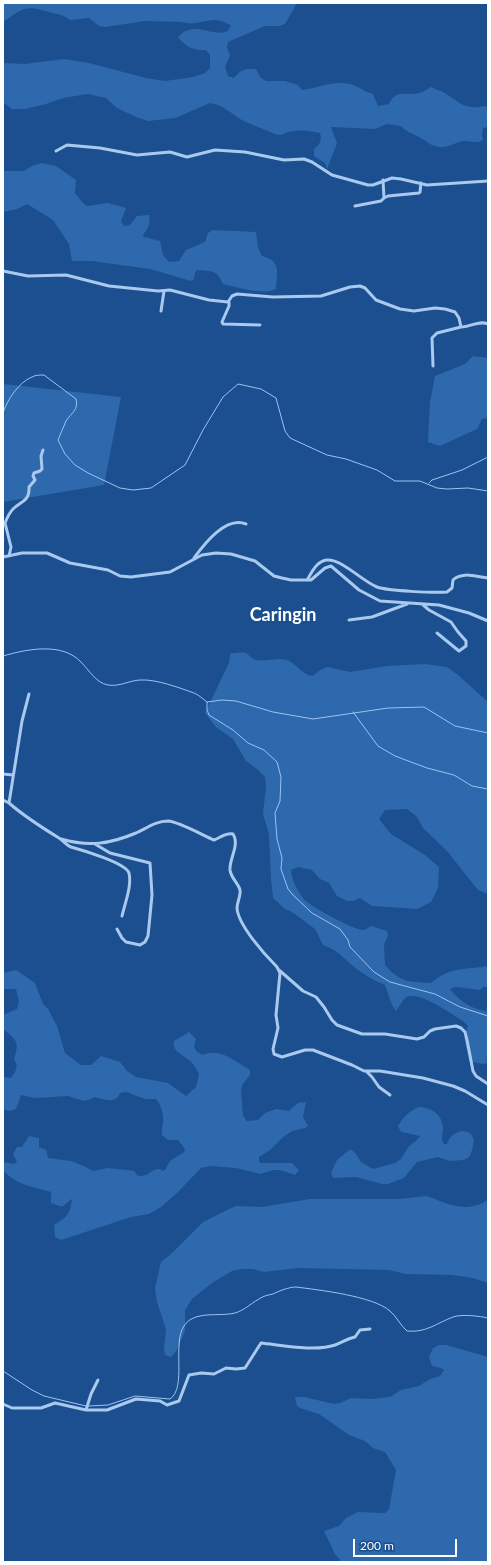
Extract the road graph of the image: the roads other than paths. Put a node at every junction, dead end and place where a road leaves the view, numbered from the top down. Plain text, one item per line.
1 (56, 151) dead end
2 (383, 180) junction
3 (488, 181) edge
4 (421, 184) junction
5 (384, 198) junction
6 (355, 206) dead end
7 (3, 271) edge
8 (164, 290) junction
9 (229, 302) junction
10 (161, 310) dead end
11 (488, 324) edge
12 (260, 325) dead end
13 (460, 327) junction
14 (433, 366) dead end
15 (43, 450) dead end
16 (246, 524) dead end
17 (9, 556) junction
18 (3, 557) edge
19 (194, 558) junction
20 (488, 578) edge
21 (307, 580) junction
22 (409, 603) junction
23 (422, 604) junction
24 (349, 620) dead end
25 (488, 621) edge
26 (437, 633) dead end
27 (29, 694) dead end
28 (3, 774) edge
29 (13, 775) junction
30 (3, 800) edge
31 (9, 803) junction
32 (61, 839) junction
33 (95, 844) junction
34 (122, 916) dead end
35 (117, 929) dead end
36 (279, 970) junction
37 (367, 1072) junction
38 (488, 1084) edge
39 (390, 1095) dead end
40 (488, 1100) edge
41 (486, 1105) edge
42 (370, 1329) dead end
43 (98, 1380) dead end
44 (3, 1404) edge
45 (86, 1410) junction

1 - 2 street
2 - 4 street
2 - 5 street
3 - 4 street
4 - 5 street
5 - 6 street
7 - 8 street
8 - 9 street
8 - 10 street
9 - 12 street
9 - 13 street
11 - 13 street
13 - 14 street
15 - 17 street
16 - 19 street
17 - 18 street
17 - 19 street
19 - 21 street
20 - 21 street
21 - 22 street
22 - 23 street
22 - 24 street
23 - 25 street
23 - 26 street
27 - 29 street
28 - 29 street
29 - 31 street
30 - 31 street
31 - 32 street
32 - 33 street
32 - 34 street
33 - 35 street
33 - 36 street
36 - 37 street
36 - 38 street
37 - 39 street
37 - 41 street
40 - 41 street
42 - 45 street
43 - 45 street
44 - 45 street

